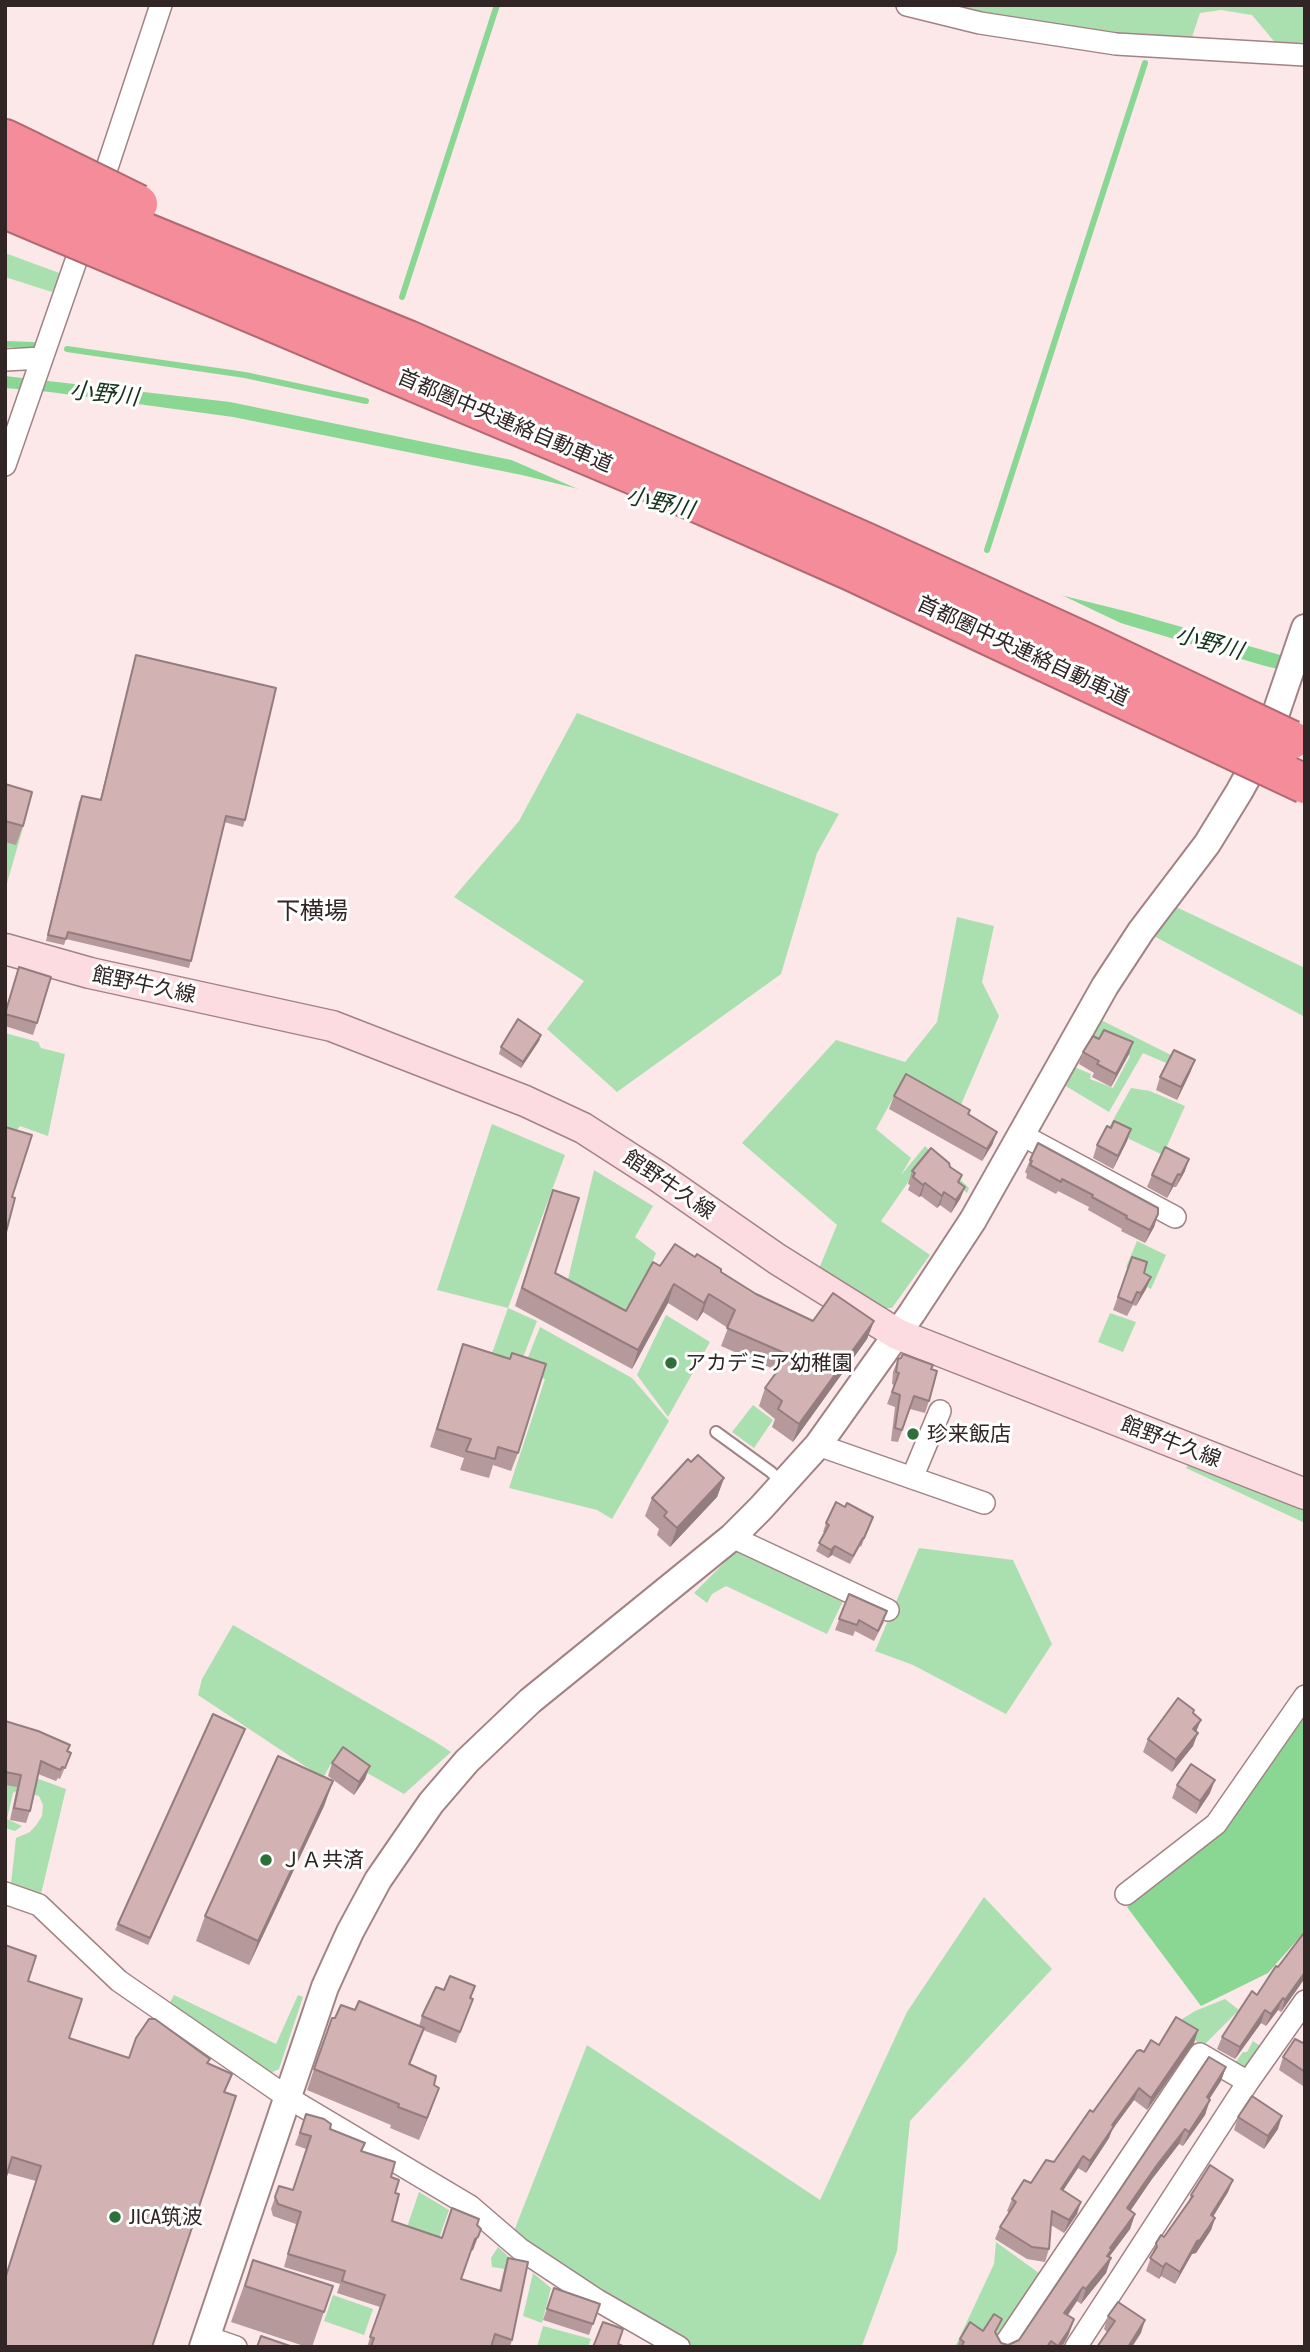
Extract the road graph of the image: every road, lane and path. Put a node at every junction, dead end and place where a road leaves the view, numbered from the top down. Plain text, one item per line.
1 (161, 5) edge
2 (907, 5) edge
3 (1305, 55) edge
4 (5, 139) edge
5 (5, 175) edge
6 (5, 209) edge
7 (5, 234) edge
8 (401, 358) junction
9 (5, 360) edge
10 (41, 362) junction
11 (5, 465) edge
12 (1302, 639) edge
13 (1300, 744) edge
14 (1305, 784) edge
15 (5, 949) edge
16 (1022, 1135) junction
17 (1175, 1217) dead end
18 (897, 1334) junction
19 (940, 1411) dead end
20 (716, 1432) dead end
21 (818, 1445) junction
22 (912, 1478) junction
23 (783, 1484) junction
24 (1305, 1494) edge
25 (984, 1503) dead end
26 (732, 1536) junction
27 (888, 1609) edge
28 (1305, 1696) edge
29 (5, 1893) edge
30 (1126, 1894) dead end
31 (1305, 2001) edge
32 (1283, 2032) junction
33 (1305, 2045) edge
34 (1248, 2082) junction
35 (287, 2097) junction
36 (205, 2342) edge
37 (236, 2347) edge
38 (679, 2347) edge
39 (1003, 2347) edge
40 (1076, 2347) edge

1 - 10 street
2 - 3 street
4 - 8 highway, bridge
5 - 8 highway, 首都圏中央連絡自動車道, bridge
6 - 8 highway, 首都圏中央連絡自動車道, bridge
7 - 8 highway, bridge
8 - 13 highway, 首都圏中央連絡自動車道, bridge
8 - 14 highway, 首都圏中央連絡自動車道, bridge
9 - 10 street
10 - 11 street
12 - 16 street
15 - 18 main road, 館野牛久線
16 - 17 street
16 - 18 street
18 - 21 street
18 - 24 main road, 館野牛久線
19 - 22 street
20 - 23 lane
21 - 22 street
21 - 23 street
22 - 25 street
23 - 26 street
26 - 27 street
26 - 35 street
28 - 30 street
29 - 35 street
31 - 32 street
32 - 33 street
32 - 34 street
34 - 39 street
34 - 40 street
35 - 36 street
35 - 38 street
36 - 37 street

